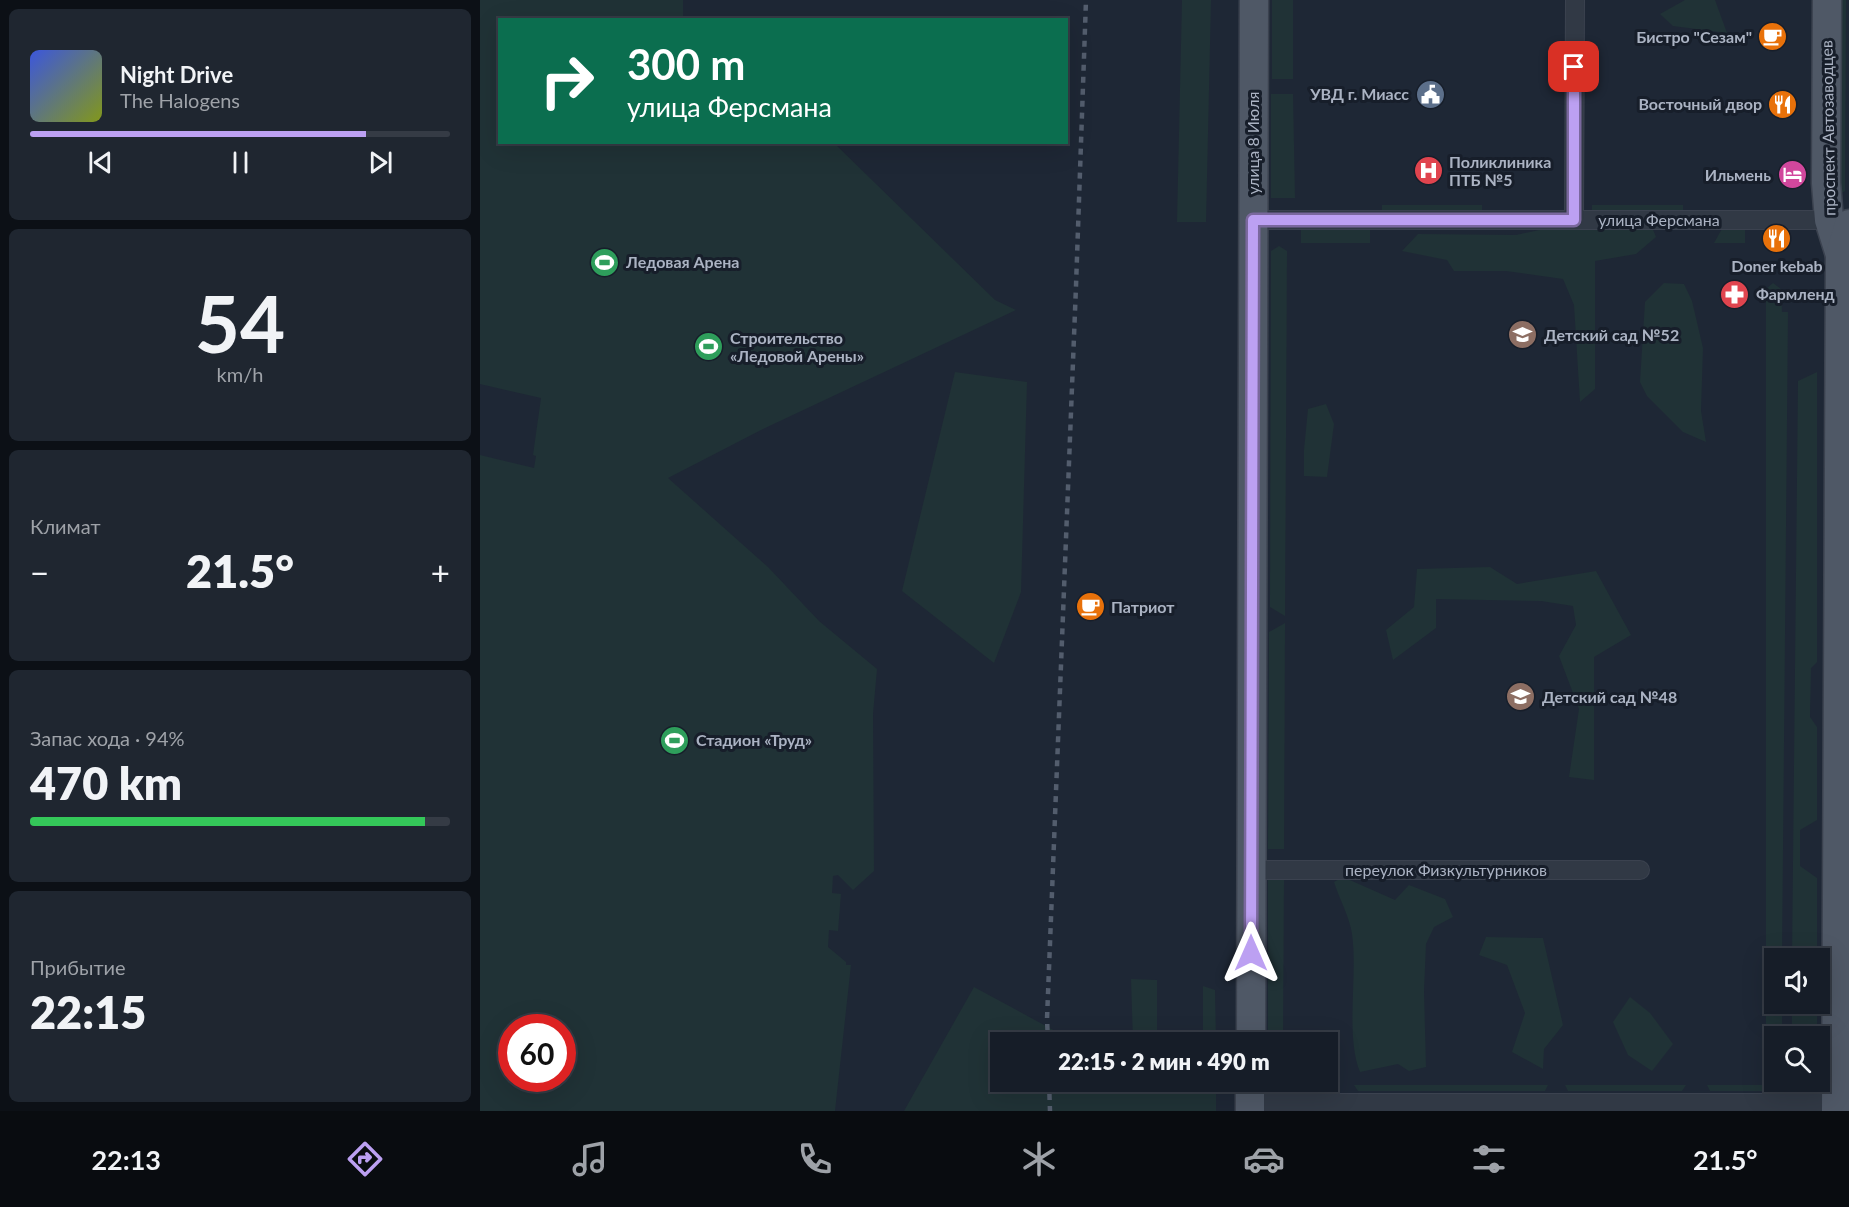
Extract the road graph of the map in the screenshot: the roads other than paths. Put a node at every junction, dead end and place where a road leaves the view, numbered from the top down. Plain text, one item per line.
1 (1254, 0) edge
2 (1575, 0) edge
3 (1827, 0) edge
4 (1253, 220) junction
5 (1574, 220) junction
6 (1842, 221) edge
7 (1251, 870) junction
8 (1640, 870) dead end
9 (1843, 1027) edge
10 (1251, 1032) edge
11 (1250, 1099) edge
12 (1840, 1107) edge

1 - 4 main road, улица 8 Июля
2 - 5 street
3 - 6 main road, проспект Автозаводцев
4 - 5 street, улица Ферсмана
4 - 7 main road, улица 8 Июля
5 - 6 street, улица Ферсмана
6 - 9 main road, проспект Автозаводцев
7 - 8 street, переулок Физкультурников
7 - 10 main road, улица 8 Июля
9 - 12 main road, проспект Автозаводцев
11 - 12 street

